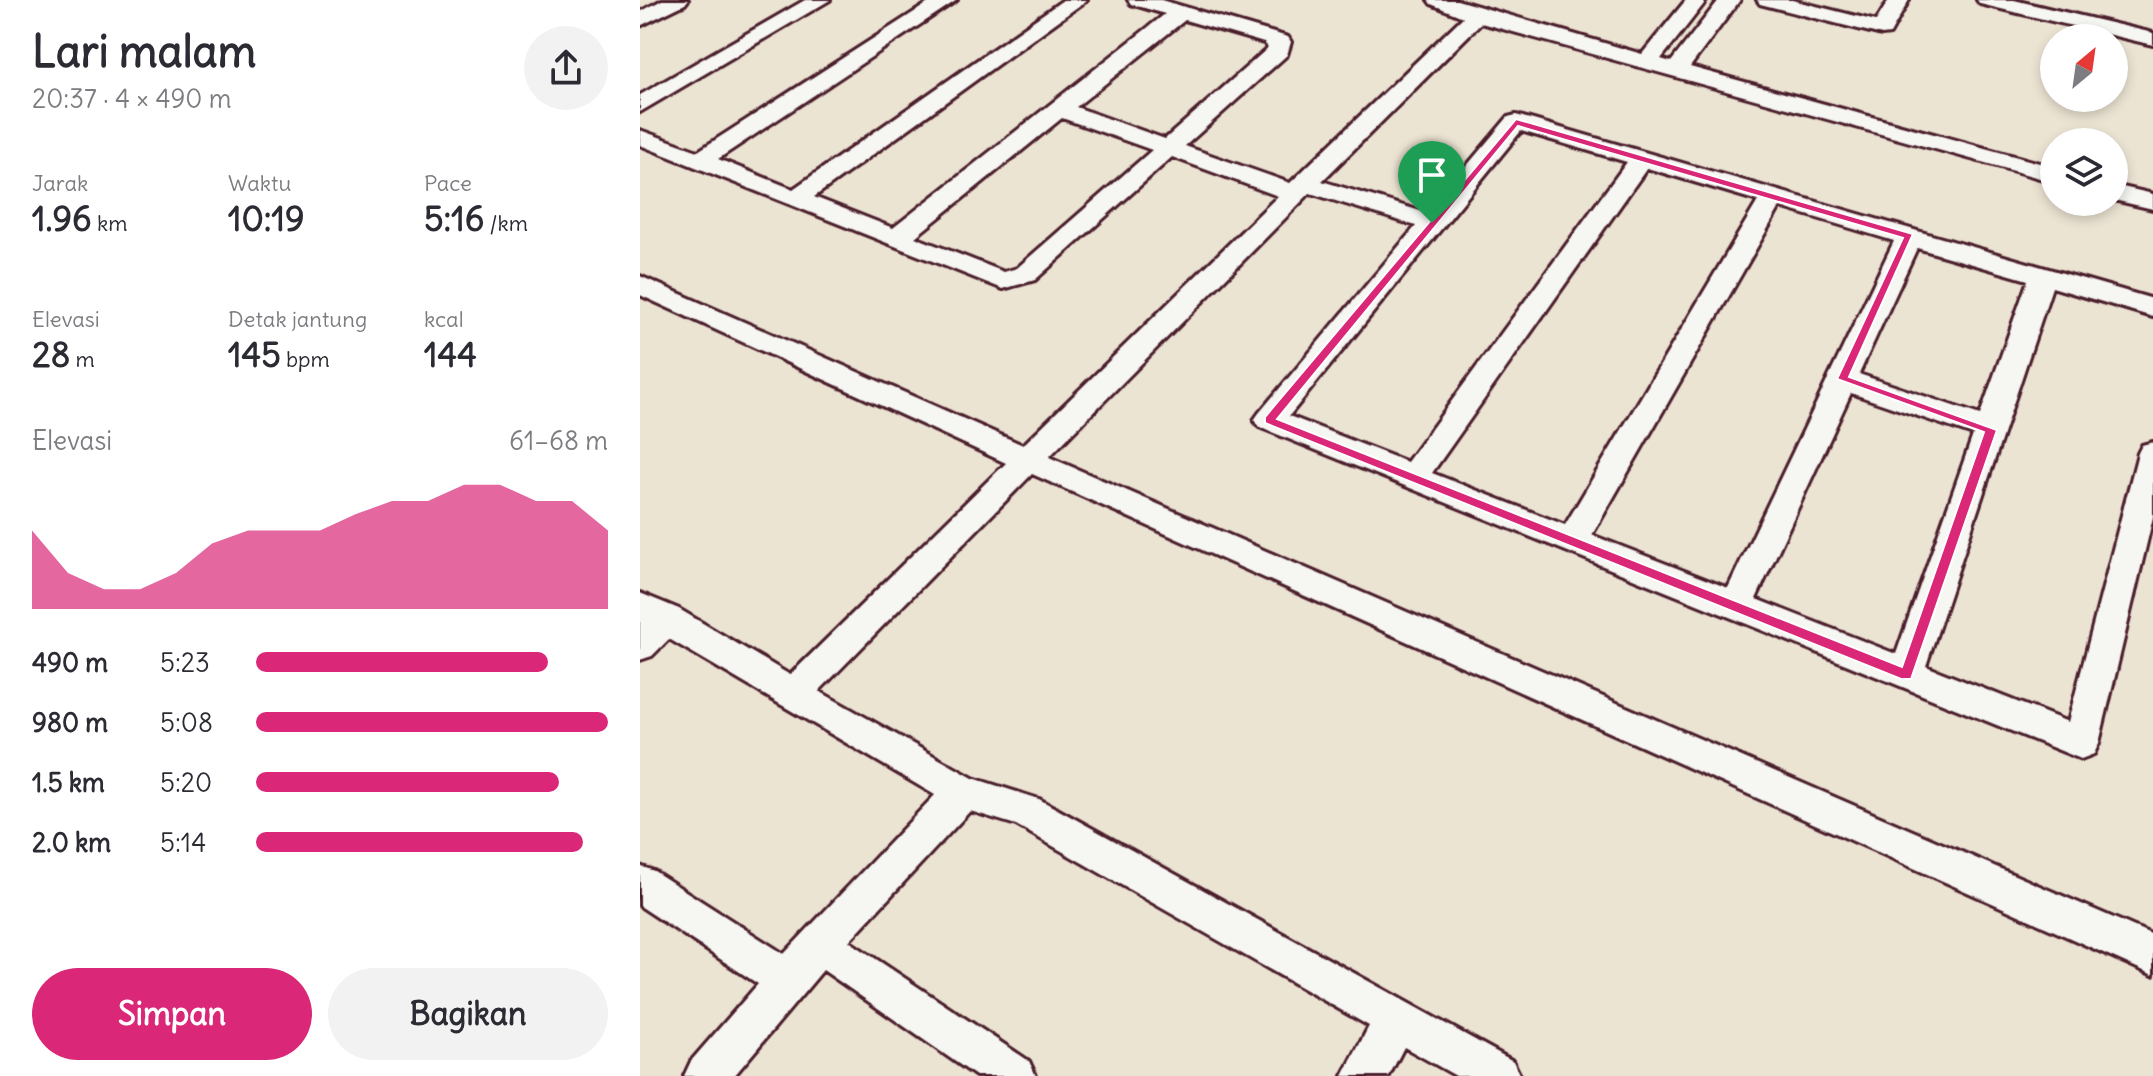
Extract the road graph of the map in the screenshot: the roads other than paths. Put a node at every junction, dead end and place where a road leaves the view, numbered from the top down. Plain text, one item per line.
1 (678, 0) edge
2 (820, 0) edge
3 (947, 0) edge
4 (1077, 0) edge
5 (1138, 0) edge
6 (1438, 0) edge
7 (1697, 0) edge
8 (1730, 0) edge
9 (1767, 0) edge
10 (1899, 0) edge
11 (1987, 0) edge
12 (2083, 0) edge
13 (1180, 13) junction
14 (1477, 15) junction
15 (640, 20) edge
16 (2074, 21) junction
17 (2153, 39) edge
18 (1647, 62) junction
19 (1676, 70) junction
20 (640, 105) edge
21 (1059, 109) junction
22 (640, 137) edge
23 (1165, 147) junction
24 (1642, 158) junction
25 (699, 161) junction
26 (2040, 171) edge
27 (1299, 188) junction
28 (2128, 196) edge
29 (1773, 197) junction
30 (795, 199) junction
31 (2153, 202) edge
32 (1432, 223) junction
33 (1909, 237) junction
34 (896, 239) junction
35 (2043, 276) junction
36 (640, 285) edge
37 (2153, 308) edge
38 (1842, 379) junction
39 (1991, 430) junction
40 (1028, 460) junction
41 (2151, 472) edge
42 (1412, 478) junction
43 (1572, 541) junction
44 (1736, 607) junction
45 (653, 612) edge
46 (640, 646) edge
47 (1906, 675) junction
48 (794, 693) junction
49 (963, 792) junction
50 (640, 884) edge
51 (819, 944) junction
52 (2153, 955) edge
53 (788, 980) junction
54 (1397, 1018) junction
55 (1002, 1073) edge
56 (706, 1076) edge
57 (1365, 1076) edge
58 (1498, 1076) edge

1 - 15 street
2 - 20 street
3 - 25 street
4 - 30 street
5 - 13 street
6 - 14 street
7 - 18 street
8 - 19 street
9 - 10 street
11 - 16 street
12 - 16 street
13 - 21 street
13 - 23 street
14 - 18 street
14 - 27 street
16 - 17 street
18 - 19 street
19 - 26 street
21 - 23 street
21 - 34 street
22 - 25 street
23 - 27 street
23 - 34 street
24 - 29 street
24 - 32 street
24 - 42 street
25 - 30 street
27 - 32 street
27 - 40 street
28 - 31 street
29 - 33 street
29 - 43 street
30 - 34 street
32 - 42 street
33 - 35 street
33 - 38 street
35 - 37 street
35 - 39 street
36 - 40 street
38 - 39 street
38 - 44 street
39 - 47 street
40 - 48 street
40 - 52 street
41 - 47 street
42 - 43 street
43 - 44 street
44 - 47 street
45 - 46 street
45 - 48 street
48 - 49 street
49 - 51 street
49 - 54 street
50 - 53 street
51 - 53 street
51 - 55 street
53 - 56 street
54 - 57 street
54 - 58 street

